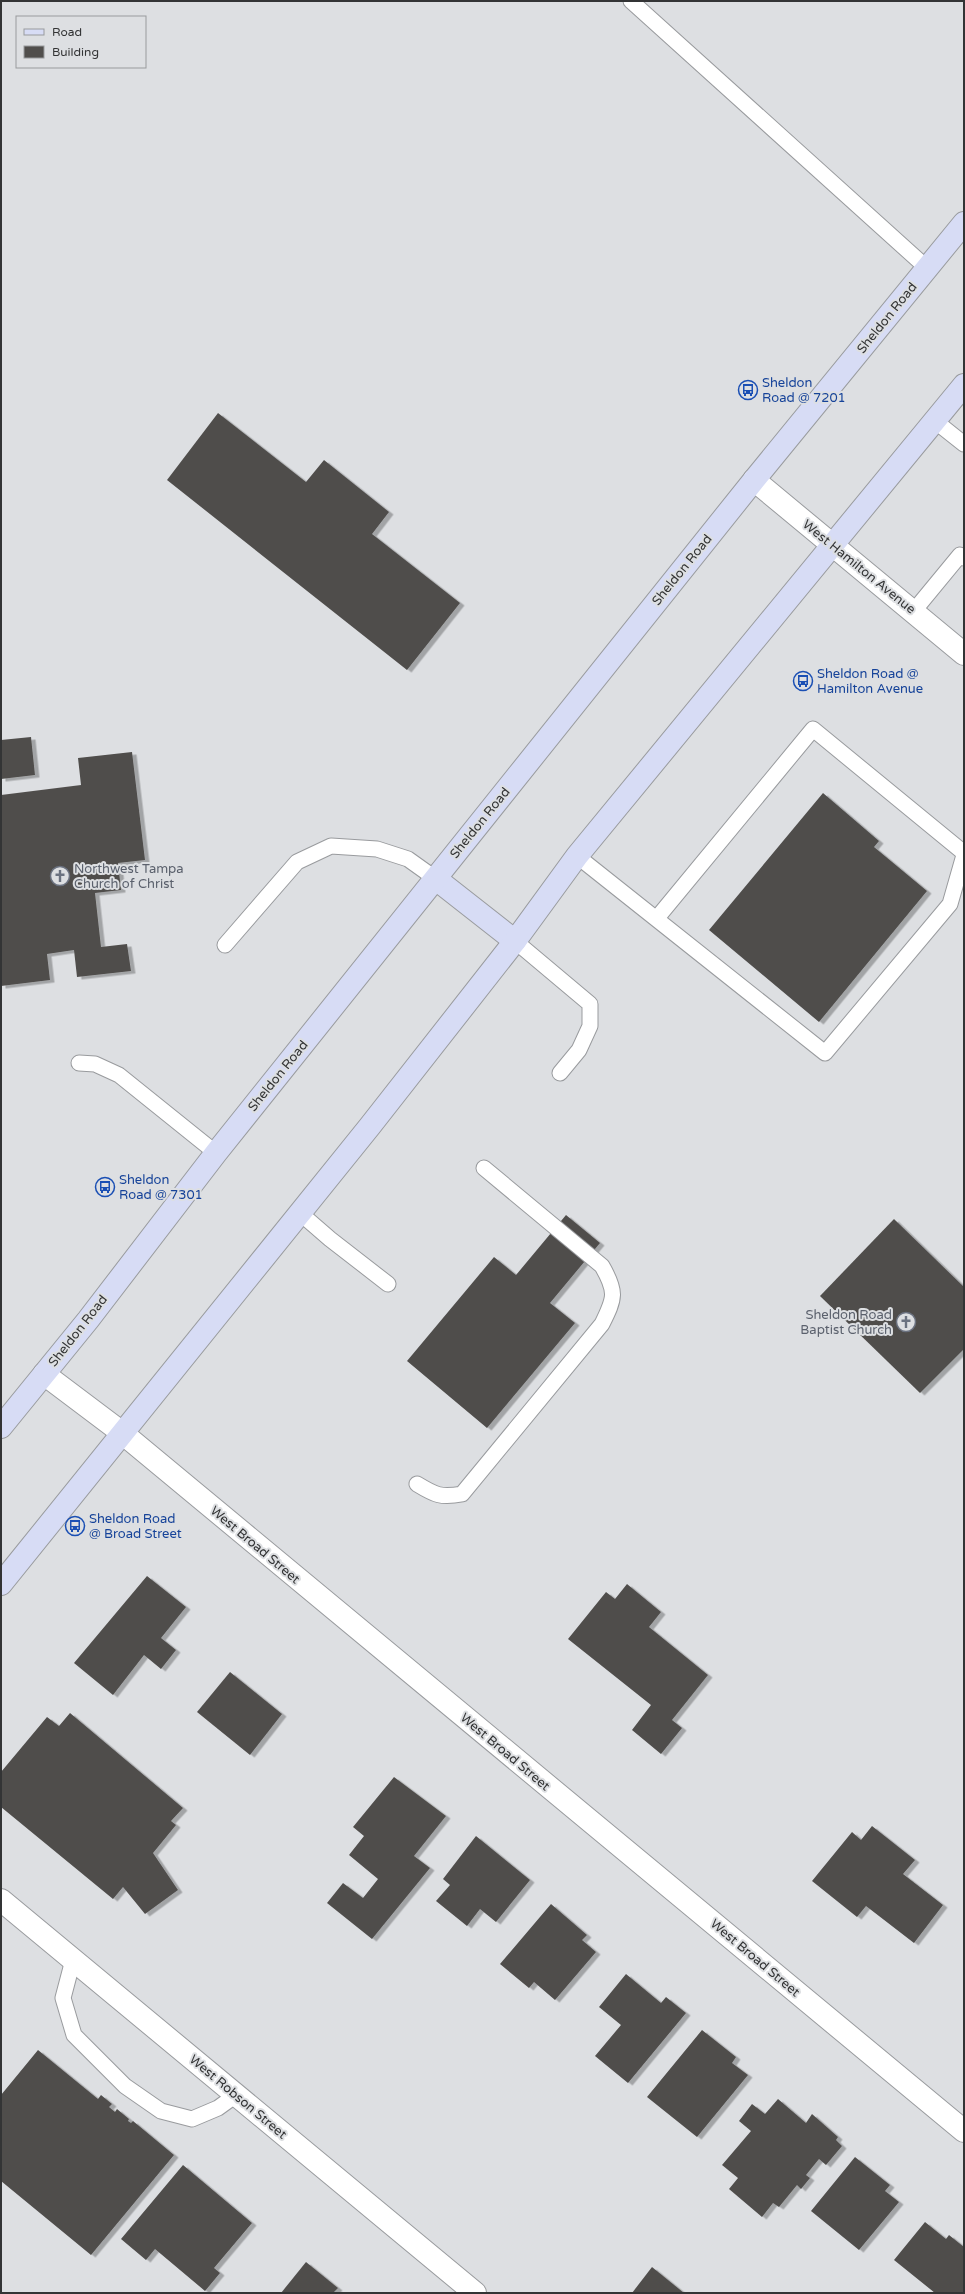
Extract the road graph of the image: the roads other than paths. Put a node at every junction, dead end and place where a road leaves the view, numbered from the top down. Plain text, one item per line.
1 (631, 1) edge
2 (964, 223) edge
3 (928, 268) junction
4 (964, 385) edge
5 (935, 421) junction
6 (964, 444) edge
7 (754, 480) junction
8 (832, 546) junction
9 (963, 554) edge
10 (913, 612) junction
11 (964, 654) edge
12 (964, 854) edge
13 (577, 856) junction
14 (436, 879) junction
15 (657, 918) junction
16 (515, 941) junction
17 (224, 945) dead end
18 (80, 1063) dead end
19 (560, 1073) dead end
20 (216, 1153) junction
21 (484, 1168) dead end
22 (300, 1213) junction
23 (388, 1284) dead end
24 (44, 1374) junction
25 (1, 1427) edge
26 (121, 1432) junction
27 (417, 1484) dead end
28 (1, 1584) edge
29 (1, 1900) edge
30 (73, 1960) junction
31 (236, 2095) junction
32 (964, 2131) edge
33 (475, 2293) edge

1 - 3 lane
2 - 3 main road, Sheldon Road
3 - 7 main road, Sheldon Road
4 - 5 main road
5 - 6 lane
5 - 8 main road
7 - 8 street, West Hamilton Avenue
7 - 14 main road, Sheldon Road
8 - 10 street, West Hamilton Avenue
8 - 13 main road
9 - 10 lane
10 - 11 street, West Hamilton Avenue
12 - 15 lane
12 - 15 lane
13 - 15 lane
13 - 16 main road
14 - 16 main road
14 - 17 lane
14 - 20 main road, Sheldon Road
16 - 19 lane
16 - 22 main road
18 - 20 lane
20 - 24 main road, Sheldon Road
21 - 27 lane
22 - 23 lane
22 - 26 main road
24 - 25 main road, Sheldon Road
24 - 26 street, West Broad Street
26 - 28 main road
26 - 32 street, West Broad Street
29 - 30 street, West Robson Street
30 - 31 street, West Robson Street
30 - 31 lane
31 - 33 street, West Robson Street

